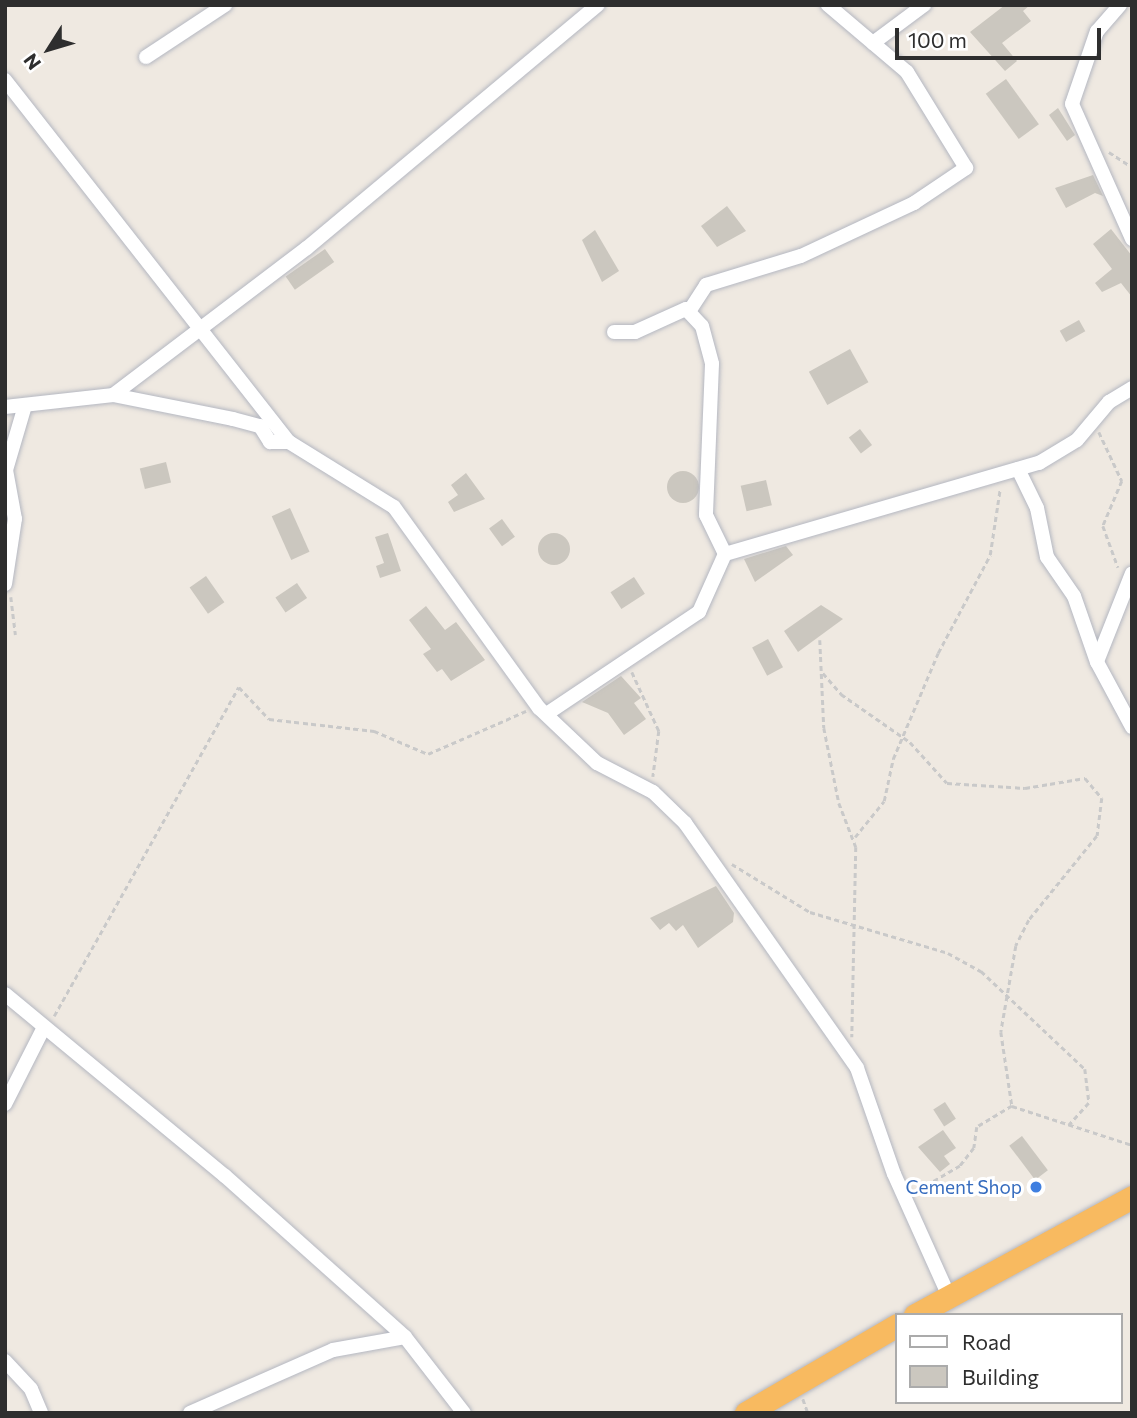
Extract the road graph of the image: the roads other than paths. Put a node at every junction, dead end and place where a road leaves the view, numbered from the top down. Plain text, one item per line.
1 (225, 5) edge
2 (597, 5) edge
3 (828, 5) edge
4 (924, 5) edge
5 (1120, 5) edge
6 (873, 43) junction
7 (146, 57) dead end
8 (5, 80) edge
9 (1132, 239) edge
10 (690, 310) junction
11 (202, 328) junction
12 (614, 332) dead end
13 (1132, 388) edge
14 (113, 395) junction
15 (5, 407) edge
16 (24, 410) junction
17 (289, 442) junction
18 (1012, 471) junction
19 (725, 554) junction
20 (1132, 573) edge
21 (6, 582) edge
22 (1097, 662) junction
23 (544, 710) junction
24 (1132, 727) edge
25 (6, 996) edge
26 (45, 1030) junction
27 (5, 1104) edge
28 (1132, 1197) edge
29 (948, 1294) junction
30 (918, 1313) edge
31 (895, 1326) edge
32 (405, 1337) junction
33 (5, 1361) edge
34 (41, 1413) edge
35 (190, 1413) edge
36 (464, 1413) edge
37 (746, 1413) edge

1 - 7 street
2 - 11 street
3 - 6 street
4 - 6 street
5 - 9 street
6 - 10 street
8 - 11 street
10 - 12 street
10 - 19 street
11 - 14 street
11 - 17 street
13 - 18 street
14 - 16 street
14 - 17 street
15 - 16 street
16 - 21 street
17 - 23 street
18 - 19 street
18 - 22 street
19 - 23 street
20 - 22 street
22 - 24 street
23 - 29 street
25 - 26 street
26 - 27 street
26 - 32 street
28 - 29 highway
29 - 30 highway
31 - 37 highway
32 - 35 street
32 - 36 street
33 - 34 street

